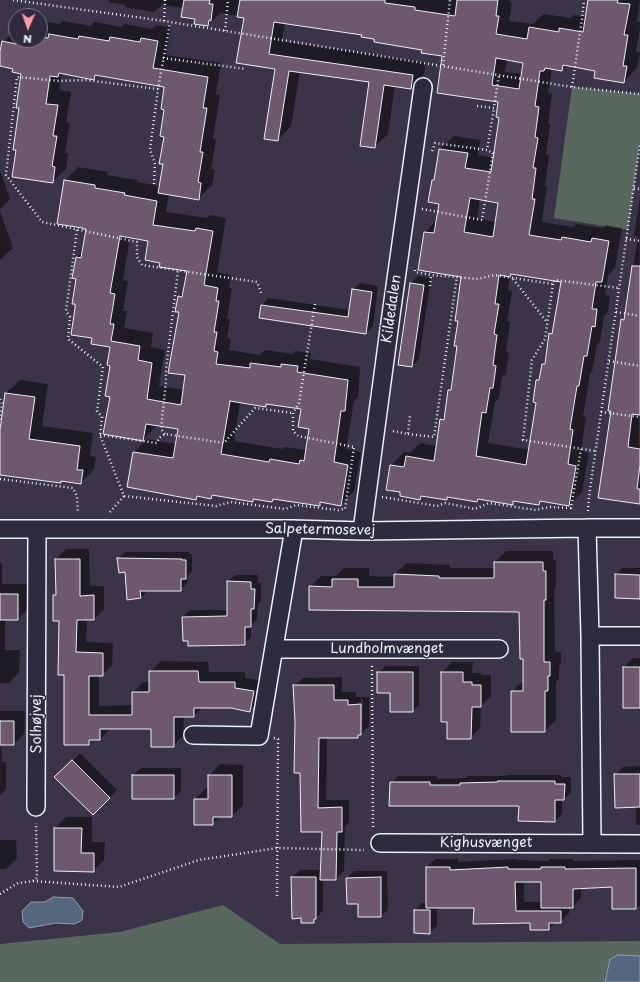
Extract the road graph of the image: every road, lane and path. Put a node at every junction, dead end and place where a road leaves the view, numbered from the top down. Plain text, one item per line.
1 (13, 0) edge
2 (165, 0) edge
3 (228, 0) edge
4 (450, 0) edge
5 (584, 0) edge
6 (164, 22) junction
7 (170, 22) junction
8 (225, 31) junction
9 (163, 58) junction
10 (443, 65) junction
11 (246, 69) dead end
12 (499, 75) junction
13 (423, 87) dead end
14 (572, 87) junction
15 (158, 89) junction
16 (640, 94) edge
17 (477, 106) dead end
18 (494, 108) junction
19 (640, 144) edge
20 (487, 150) junction
21 (432, 152) dead end
22 (154, 184) dead end
23 (634, 188) junction
24 (640, 189) edge
25 (424, 203) dead end
26 (77, 230) junction
27 (626, 239) junction
28 (640, 241) edge
29 (416, 264) dead end
30 (178, 271) junction
31 (431, 275) junction
32 (457, 276) junction
33 (513, 278) junction
34 (553, 284) junction
35 (430, 286) dead end
36 (619, 288) junction
37 (262, 296) dead end
38 (315, 304) dead end
39 (616, 312) junction
40 (640, 316) edge
41 (547, 322) junction
42 (608, 361) junction
43 (640, 366) edge
44 (0, 400) edge
45 (601, 412) junction
46 (293, 413) junction
47 (410, 415) dead end
48 (640, 417) edge
49 (0, 421) edge
50 (390, 431) dead end
51 (165, 434) junction
52 (408, 434) junction
53 (100, 435) junction
54 (354, 446) junction
55 (581, 449) junction
56 (372, 450) junction
57 (596, 451) junction
58 (0, 479) edge
59 (382, 490) dead end
60 (124, 496) junction
61 (114, 508) dead end
62 (78, 514) dead end
63 (587, 528) junction
64 (640, 528) edge
65 (0, 529) edge
66 (37, 529) junction
67 (294, 529) junction
68 (362, 531) junction
69 (590, 636) junction
70 (640, 636) edge
71 (275, 649) junction
72 (372, 649) junction
73 (499, 649) dead end
74 (193, 736) dead end
75 (259, 736) junction
76 (36, 807) joint
77 (380, 843) junction
78 (592, 844) junction
79 (640, 844) edge
80 (277, 848) junction
81 (33, 881) junction
82 (0, 894) edge
83 (277, 899) dead end

1 - 6 path
2 - 6 path
3 - 8 path
4 - 10 path
5 - 14 path
6 - 7 path
7 - 8 path
7 - 9 path
8 - 10 path
9 - 11 path
9 - 15 path
10 - 12 path
12 - 14 path
12 - 18 path
13 - 56 street, Kildedalen
14 - 16 path
15 - 22 path
15 - 26 path
17 - 18 path
18 - 20 path
19 - 23 path
20 - 21 path
20 - 25 path
23 - 24 path
23 - 27 path
26 - 30 path
26 - 53 path
27 - 28 path
27 - 36 path
29 - 31 path
30 - 37 path
30 - 51 path
31 - 32 path
31 - 35 path
32 - 33 path
32 - 52 path
33 - 34 path
33 - 41 path
34 - 36 path
34 - 41 path
36 - 39 path
38 - 46 path
39 - 40 path
39 - 42 path
41 - 55 path
42 - 43 path
42 - 45 path
44 - 49 path
45 - 48 path
45 - 57 path
46 - 51 path
46 - 54 path
47 - 52 path
50 - 52 path
51 - 53 path
53 - 60 path
54 - 56 path
54 - 60 path
55 - 57 path
55 - 59 path
56 - 68 street, Kildedalen
57 - 63 path
58 - 62 path
60 - 61 path
63 - 64 street, Salpetermosevej
63 - 68 street, Salpetermosevej
63 - 69 street
65 - 66 street, Salpetermosevej
66 - 67 street, Salpetermosevej
66 - 76 street, Solhøjvej
67 - 68 street, Salpetermosevej
67 - 71 street
69 - 70 street
69 - 78 street
71 - 72 street, Lundholmvænget
71 - 75 street
72 - 73 street, Lundholmvænget
72 - 77 path
74 - 75 street
75 - 80 path
76 - 81 path
77 - 78 street, Kighusvænget
77 - 80 path
78 - 79 street, Kighusvænget
80 - 81 path
80 - 83 path
81 - 82 path

